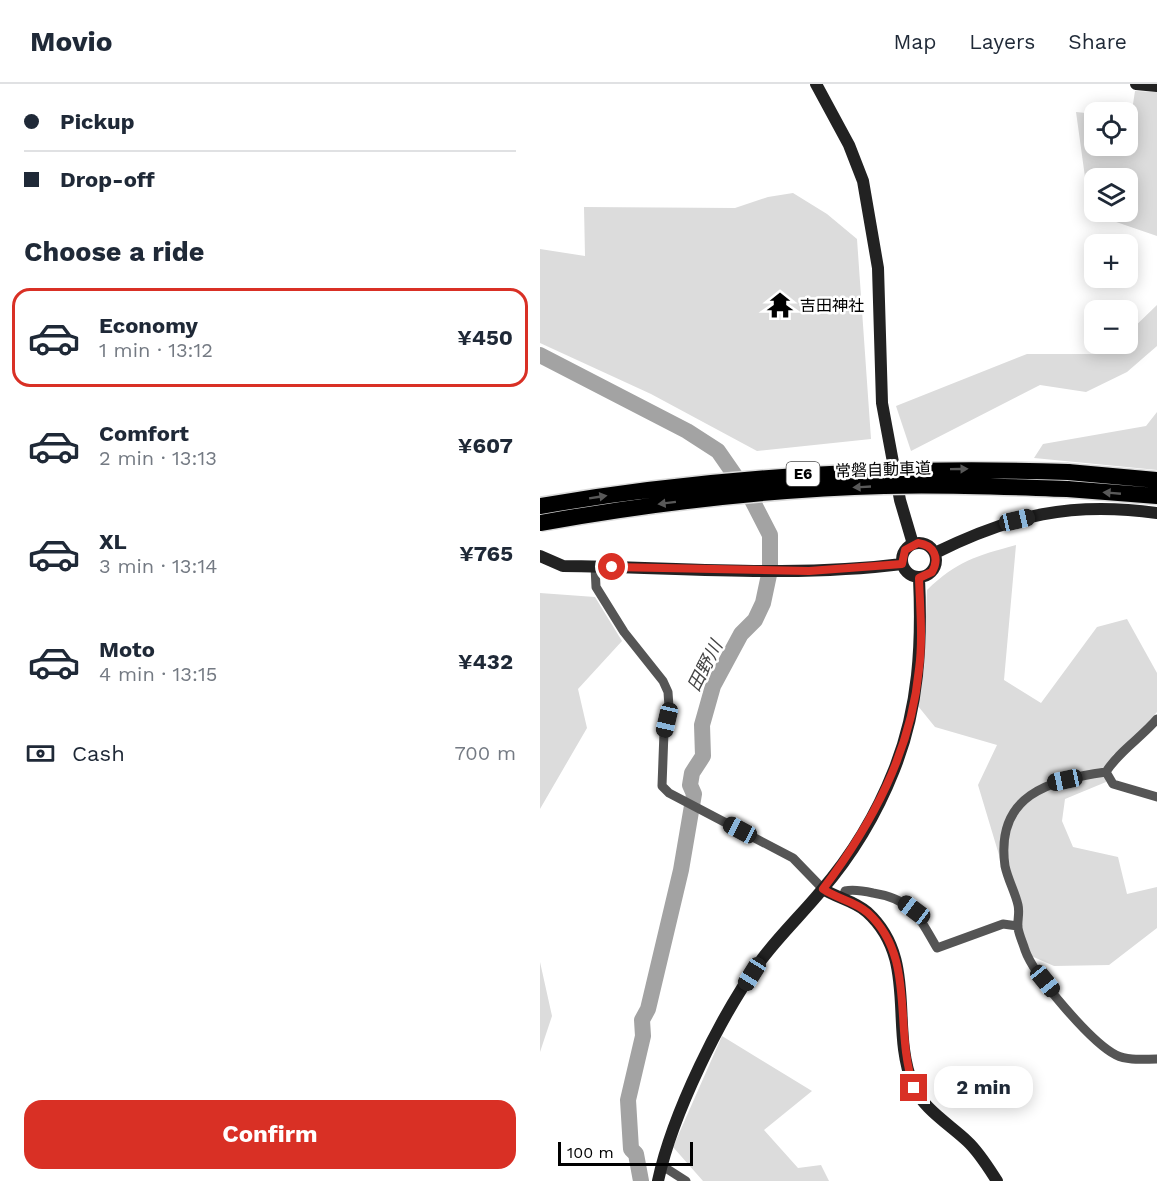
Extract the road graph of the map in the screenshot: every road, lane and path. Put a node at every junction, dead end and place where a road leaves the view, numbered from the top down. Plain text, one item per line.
1 (816, 84) edge
2 (1136, 84) edge
3 (1157, 86) edge
4 (1067, 480) junction
5 (1157, 480) edge
6 (1157, 496) edge
7 (540, 507) edge
8 (1157, 513) edge
9 (540, 524) edge
10 (913, 544) junction
11 (935, 553) junction
12 (540, 556) edge
13 (902, 564) junction
14 (595, 566) junction
15 (919, 578) junction
16 (1157, 719) edge
17 (1106, 772) junction
18 (1157, 797) edge
19 (823, 889) junction
20 (842, 899) junction
21 (1018, 926) junction
22 (1157, 1059) edge
23 (661, 1165) junction
24 (658, 1181) edge
25 (686, 1181) edge
26 (997, 1181) edge

1 - 10 street
2 - 3 street
4 - 5 highway, 常磐自動車道 / E6
6 -> 4 highway, 常磐自動車道 / E6
7 -> 4 highway, 常磐自動車道 / E6, bridge
4 -> 9 highway, 常磐自動車道 / E6, bridge
8 - 11 street
10 - 11 street
10 - 13 street
11 - 15 street
12 - 14 street
13 - 14 street
13 - 15 street
14 - 19 street
15 - 19 street
16 - 17 street
17 - 18 street
17 - 21 street
19 - 20 street
19 - 23 street
20 - 21 street
20 - 26 street
21 - 22 street
23 - 24 street
23 - 25 street

